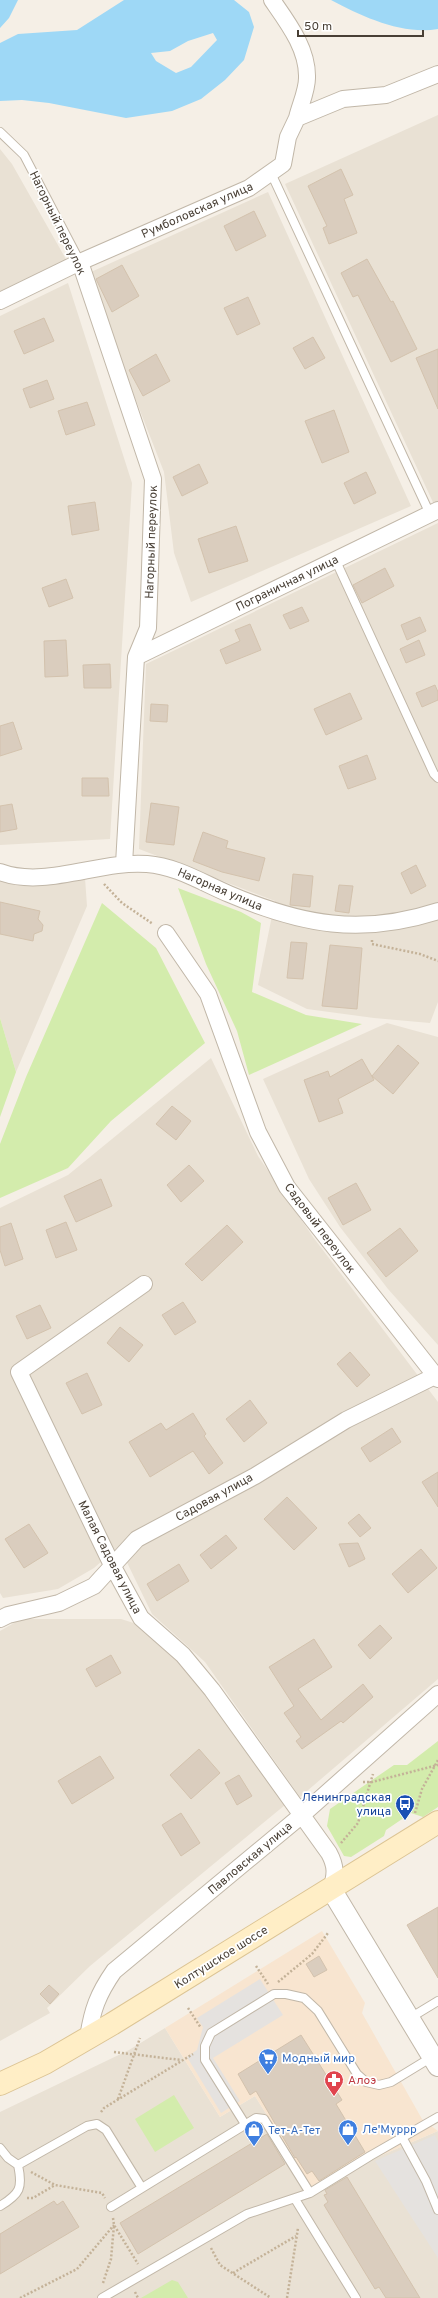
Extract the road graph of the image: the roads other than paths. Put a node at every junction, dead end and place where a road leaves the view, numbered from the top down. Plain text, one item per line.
1 (272, 0) edge
2 (438, 74) edge
3 (297, 118) junction
4 (0, 132) edge
5 (270, 173) junction
6 (80, 262) junction
7 (0, 301) edge
8 (434, 512) edge
9 (335, 559) junction
10 (136, 657) junction
11 (438, 778) edge
12 (124, 864) junction
13 (0, 872) edge
14 (438, 910) edge
15 (166, 933) road end
16 (144, 1284) dead end
17 (436, 1377) edge
18 (112, 1565) junction
19 (0, 1619) edge
20 (438, 1694) edge
21 (302, 1814) junction
22 (438, 1822) edge
23 (331, 1889) junction
24 (438, 2001) edge
25 (410, 2018) junction
26 (88, 2038) junction
27 (436, 2061) edge
28 (0, 2084) edge
29 (438, 2117) edge
30 (245, 2124) junction
31 (402, 2137) junction
32 (0, 2148) edge
33 (18, 2165) junction
34 (142, 2188) junction
35 (310, 2194) junction
36 (295, 2198) junction
37 (0, 2206) edge
38 (111, 2208) road end
39 (438, 2210) edge
40 (102, 2298) edge
41 (356, 2298) edge

1 - 3 street, Румболовская улица
2 - 3 street
3 - 5 street, Румболовская улица
4 - 6 lane, Нагорный переулок
5 - 6 street, Румболовская улица
5 - 8 lane
6 - 7 street, Румболовская улица
6 - 10 street, Нагорный переулок
8 - 9 street, Пограничная улица
9 - 10 street, Пограничная улица
9 - 11 lane
10 - 12 street, Нагорный переулок
12 - 13 street, Нагорная улица
12 - 14 street, Нагорная улица
15 - 17 street, Садовый переулок
16 - 18 street, Малая Садовая улица
17 - 18 street, Садовая улица
18 - 19 street, Садовая улица
18 - 21 street, Малая Садовая улица
20 - 21 street, Павловская улица
21 - 23 street, Малая Садовая улица
21 - 26 street, Павловская улица
22 - 23 main road, Колтушское шоссе
23 - 25 street
23 - 26 main road, Колтушское шоссе
24 - 25 lane
25 - 27 street
26 - 28 main road, Колтушское шоссе
27 - 30 lane
29 - 31 lane
30 - 34 lane
30 - 35 lane
31 - 35 lane
31 - 39 lane
32 - 33 lane
33 - 34 lane
33 - 37 lane
34 - 38 lane
35 - 36 lane
36 - 40 lane
36 - 41 lane

